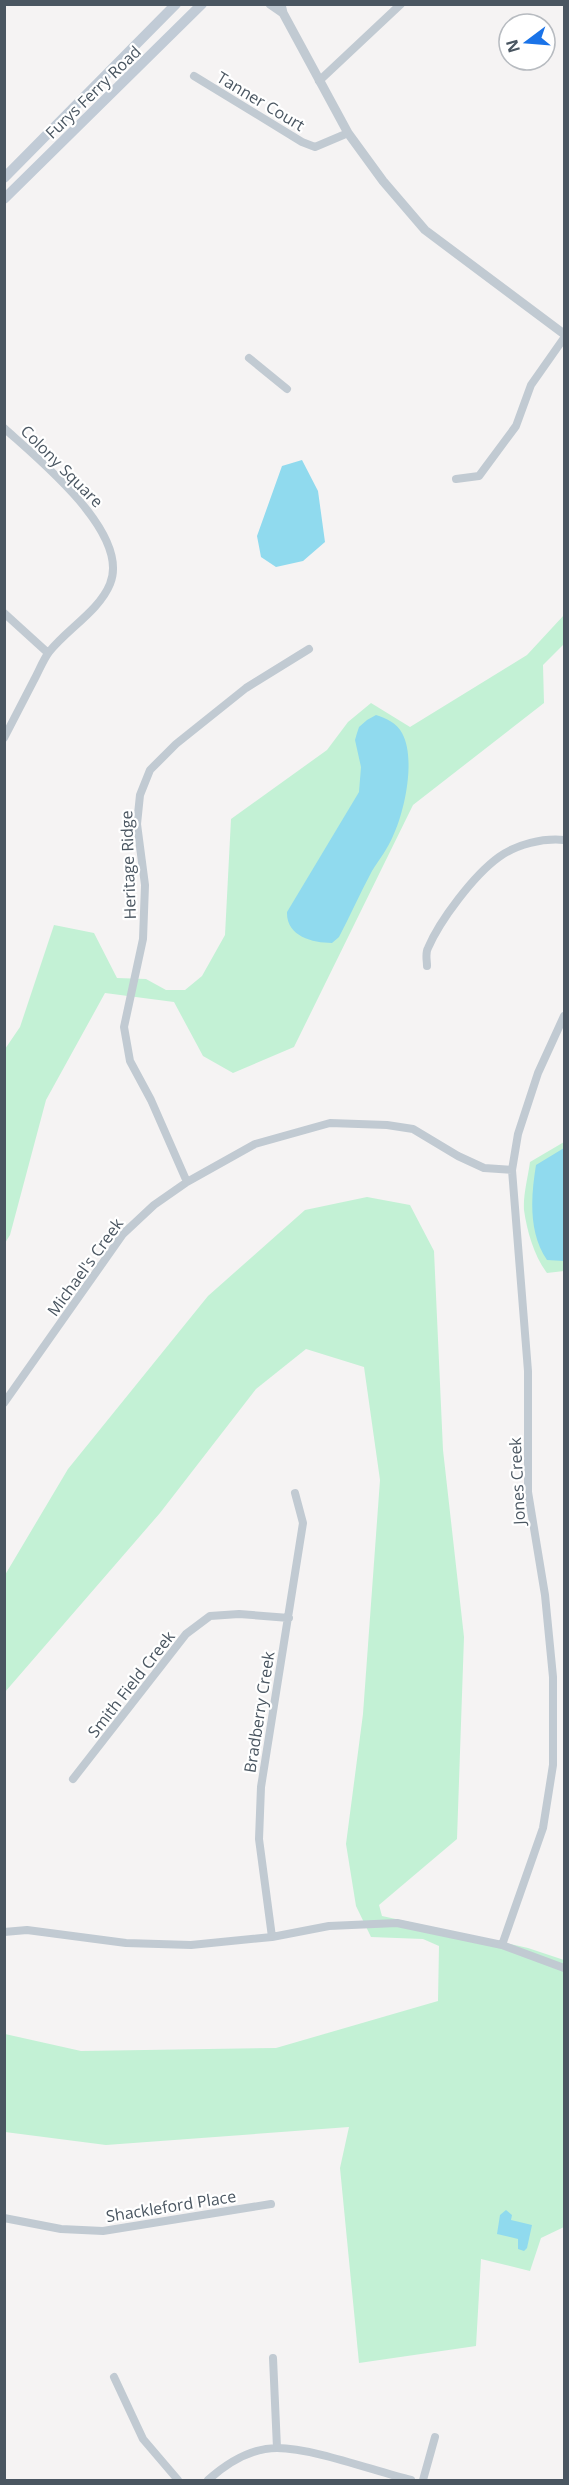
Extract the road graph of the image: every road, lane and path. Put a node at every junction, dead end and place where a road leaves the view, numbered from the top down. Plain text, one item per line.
1 (176, 4) edge
2 (208, 4) edge
3 (270, 4) edge
4 (400, 4) edge
5 (199, 8) edge
6 (282, 9) edge
7 (194, 76) dead end
8 (319, 81) junction
9 (348, 133) junction
10 (4, 178) edge
11 (4, 199) edge
12 (564, 336) edge
13 (249, 358) dead end
14 (287, 389) dead end
15 (4, 428) edge
16 (456, 479) dead end
17 (4, 613) edge
18 (309, 649) dead end
19 (48, 653) junction
20 (4, 738) edge
21 (564, 840) edge
22 (427, 966) dead end
23 (564, 1016) edge
24 (512, 1170) junction
25 (187, 1182) junction
26 (4, 1403) edge
27 (295, 1493) dead end
28 (289, 1618) junction
29 (74, 1779) dead end
30 (4, 1932) edge
31 (272, 1937) junction
32 (502, 1945) junction
33 (564, 1968) edge
34 (270, 2205) dead end
35 (4, 2218) edge
36 (273, 2358) dead end
37 (114, 2377) dead end
38 (435, 2437) dead end
39 (277, 2448) junction
40 (178, 2481) edge
41 (208, 2481) edge
42 (411, 2481) edge
43 (423, 2481) edge

1 - 10 main road, Furys Ferry Road
2 - 5 main road, Furys Ferry Road
3 - 6 street
4 - 8 street
5 - 11 main road, Furys Ferry Road
6 - 8 street
7 - 9 street, Tanner Court
8 - 9 street
9 - 12 street
12 - 16 street
13 - 14 street
15 - 19 street, Colony Square
17 - 19 street
18 - 25 street, Heritage Ridge
19 - 20 street, Colony Square
21 - 22 street
23 - 24 street, Jones Creek
24 - 25 street, Michael's Creek
24 - 32 street, Jones Creek
25 - 26 street, Michael's Creek
27 - 28 street, Bradberry Creek
28 - 29 street, Smith Field Creek
28 - 31 street, Bradberry Creek
30 - 31 street
31 - 32 street
32 - 33 street
34 - 35 street, Shackleford Place
36 - 39 street
37 - 40 street
38 - 43 street
39 - 41 street
39 - 42 street

